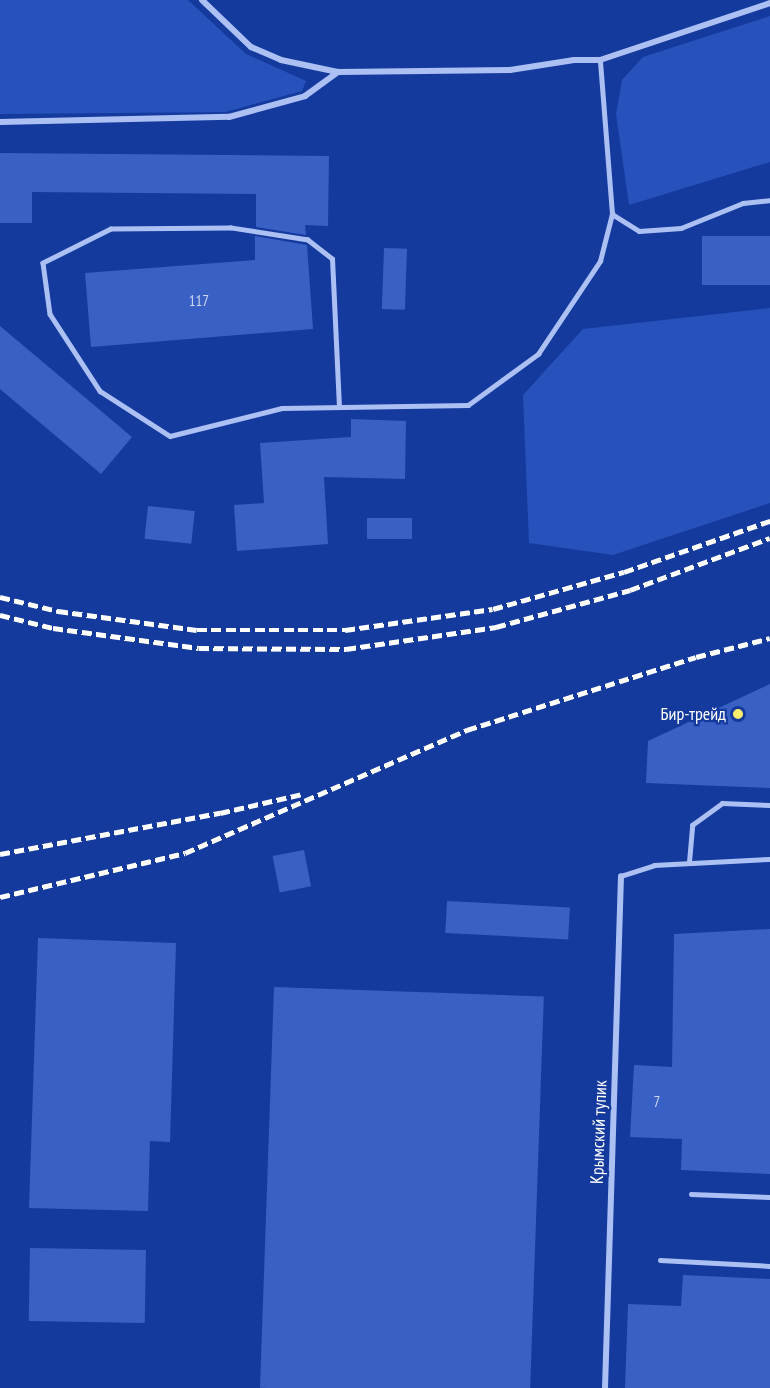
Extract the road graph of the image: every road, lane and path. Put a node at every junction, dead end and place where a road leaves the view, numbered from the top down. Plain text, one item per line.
1 (201, 0) edge
2 (770, 3) edge
3 (600, 60) junction
4 (338, 72) junction
5 (0, 122) edge
6 (770, 200) edge
7 (612, 214) junction
8 (339, 407) junction
9 (770, 805) edge
10 (770, 860) edge
11 (689, 862) junction
12 (621, 876) joint
13 (691, 1194) dead end
14 (770, 1197) edge
15 (660, 1260) dead end
16 (770, 1266) edge
17 (605, 1388) edge

1 - 4 street
2 - 3 street
3 - 4 street
3 - 7 lane
4 - 5 street
6 - 7 lane
7 - 8 lane
8 - 8 lane
9 - 11 lane
10 - 11 lane
11 - 12 lane
12 - 17 street, Крымский тупик
13 - 14 lane
15 - 16 lane

